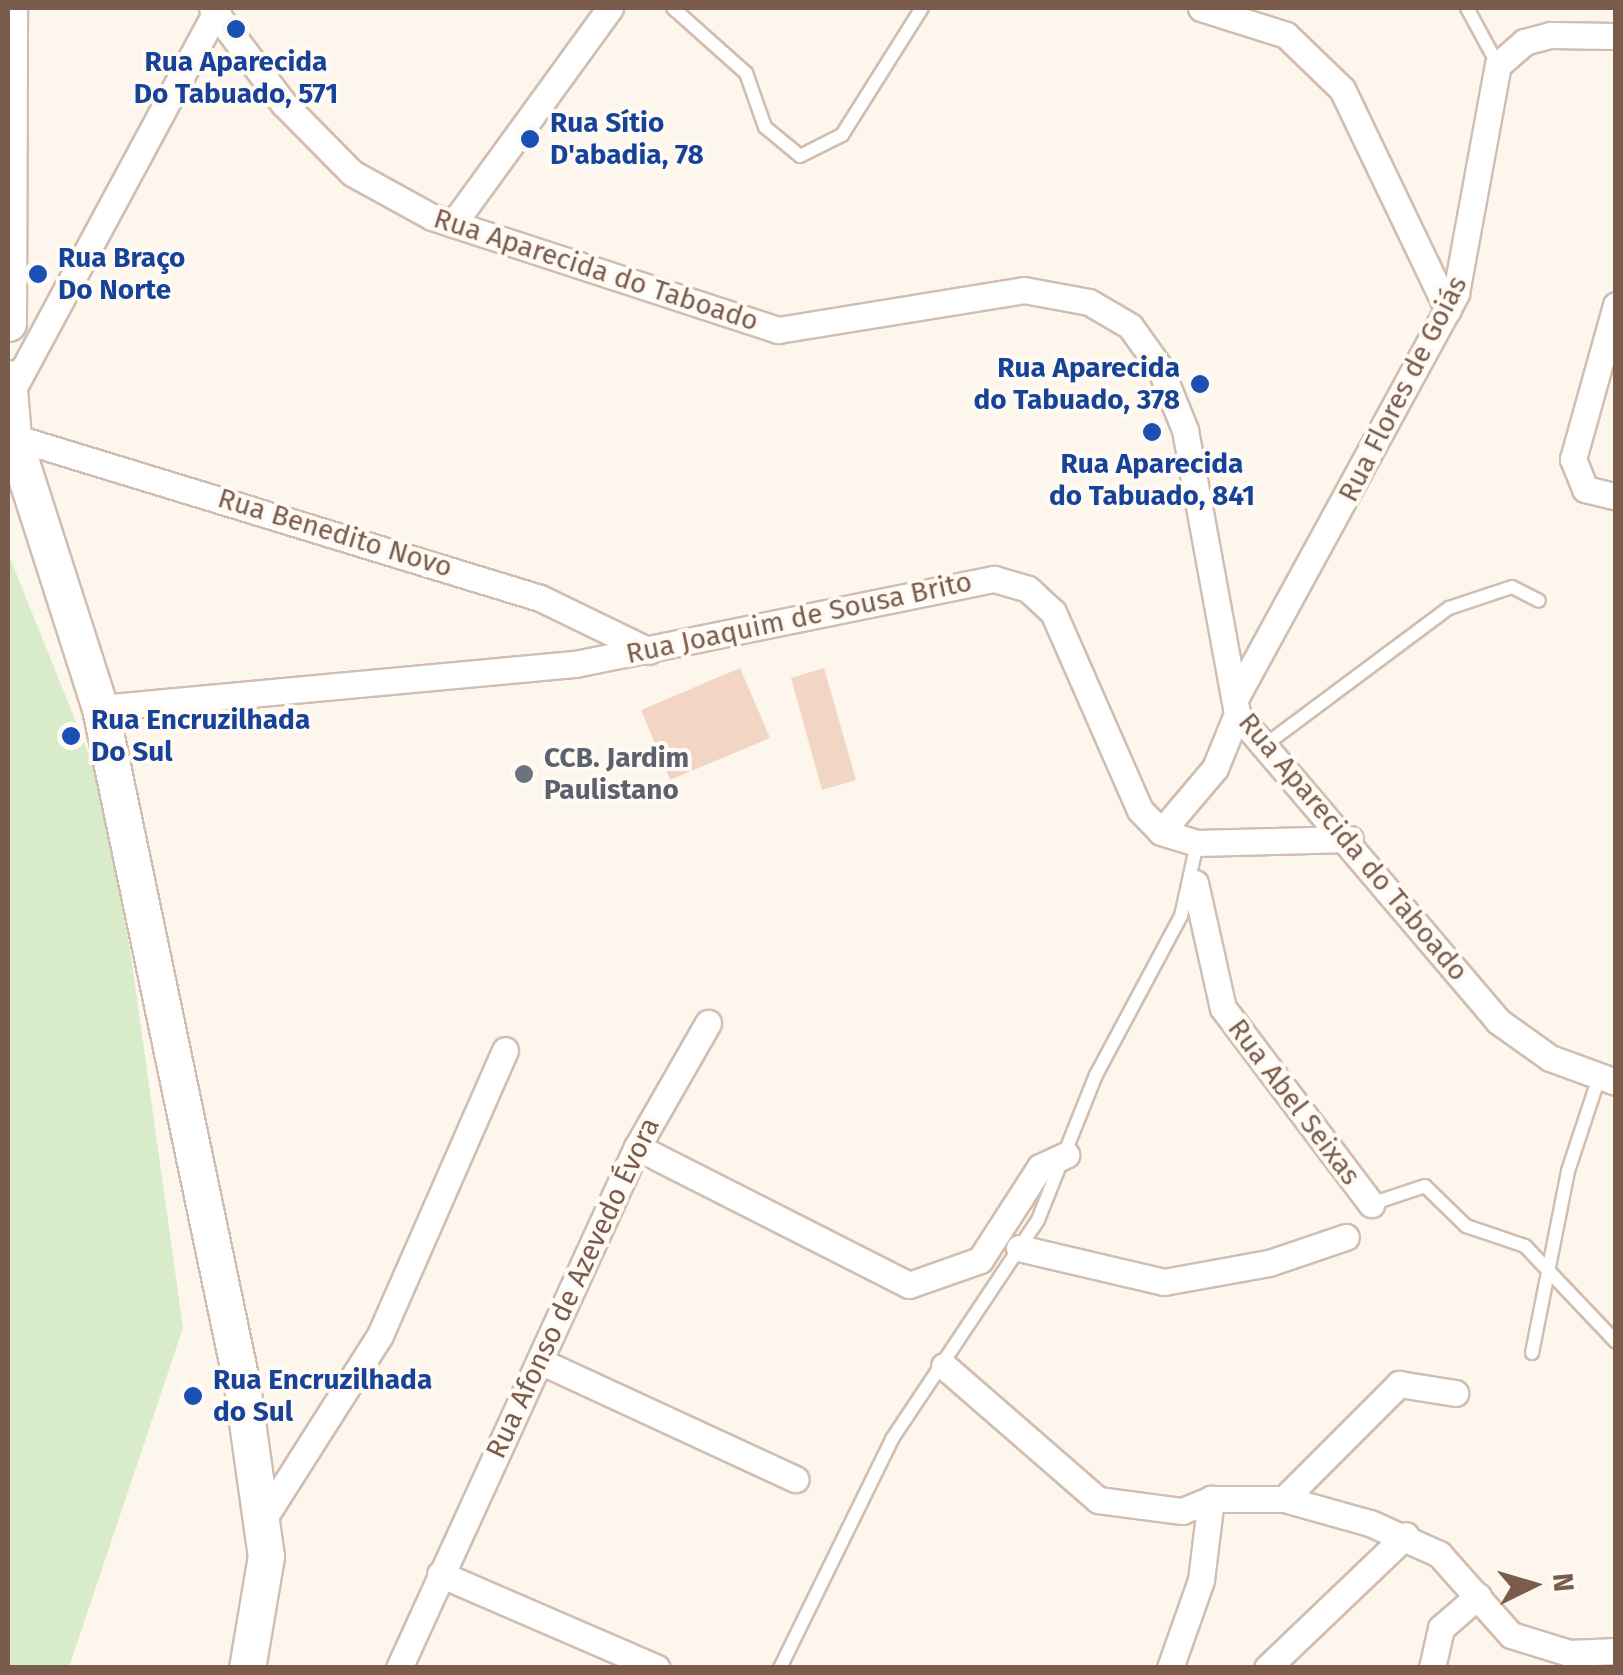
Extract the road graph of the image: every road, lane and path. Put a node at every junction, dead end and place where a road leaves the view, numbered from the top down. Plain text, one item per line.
1 (9, 8) edge
2 (610, 8) edge
3 (673, 8) edge
4 (922, 8) edge
5 (1201, 8) edge
6 (1467, 8) edge
7 (215, 9) edge
8 (1616, 36) edge
9 (1498, 65) junction
10 (452, 224) junction
11 (1615, 306) edge
12 (1448, 310) junction
13 (8, 323) edge
14 (8, 378) edge
15 (8, 398) edge
16 (13, 437) junction
17 (1616, 497) edge
18 (1539, 600) dead end
19 (648, 651) junction
20 (1236, 706) junction
21 (100, 708) junction
22 (1266, 746) junction
23 (1162, 832) junction
24 (1350, 838) junction
25 (1197, 843) junction
26 (1194, 882) junction
27 (708, 1023) dead end
28 (505, 1050) dead end
29 (1607, 1079) edge
30 (637, 1147) junction
31 (1066, 1155) junction
32 (1371, 1204) joint
33 (1346, 1237) dead end
34 (1019, 1248) junction
35 (1547, 1265) junction
36 (1616, 1342) edge
37 (1532, 1353) dead end
38 (544, 1364) junction
39 (944, 1366) junction
40 (1455, 1394) dead end
41 (795, 1478) dead end
42 (1210, 1498) junction
43 (1284, 1499) junction
44 (262, 1521) junction
45 (1406, 1535) junction
46 (440, 1574) junction
47 (1478, 1596) junction
48 (1616, 1651) edge
49 (247, 1668) edge
50 (399, 1668) edge
51 (656, 1668) edge
52 (780, 1668) edge
53 (1170, 1668) edge
54 (1267, 1668) edge
55 (1432, 1668) edge

1 - 13 street
2 - 10 street
3 - 4 lane
5 - 12 street
6 - 9 lane
7 - 10 street, Rua Aparecida do Taboado
7 - 15 street
8 - 9 street
9 - 12 street, Rua Flores de Goiás
10 - 20 street, Rua Aparecida do Taboado
11 - 17 street
12 - 20 street, Rua Flores de Goiás
14 - 15 street
15 - 16 street
16 - 19 street, Rua Benedito Novo
16 - 21 street
18 - 22 lane
19 - 21 street, Rua Joaquim de Sousa Brito
19 - 23 street, Rua Joaquim de Sousa Brito
20 - 22 street, Rua Aparecida do Taboado
20 - 23 street, Rua Flores de Goiás
21 - 44 street
22 - 24 street, Rua Aparecida do Taboado
23 - 25 street
24 - 25 street
24 - 29 street, Rua Aparecida do Taboado
25 - 26 lane
26 - 31 lane
26 - 32 street, Rua Abel Seixas
27 - 30 street, Rua Afonso de Azevedo Évora
28 - 44 street
29 - 35 lane
30 - 31 street
30 - 38 street, Rua Afonso de Azevedo Évora
31 - 34 lane
32 - 35 lane
33 - 34 street
34 - 39 lane
35 - 36 lane
35 - 37 lane
38 - 41 street
38 - 46 street, Rua Afonso de Azevedo Évora
39 - 42 street
39 - 52 lane
40 - 43 street
42 - 43 street
42 - 53 street
43 - 45 street
44 - 49 street
45 - 47 street
45 - 54 street
46 - 50 street, Rua Afonso de Azevedo Évora
46 - 51 street
47 - 48 street
47 - 55 street

